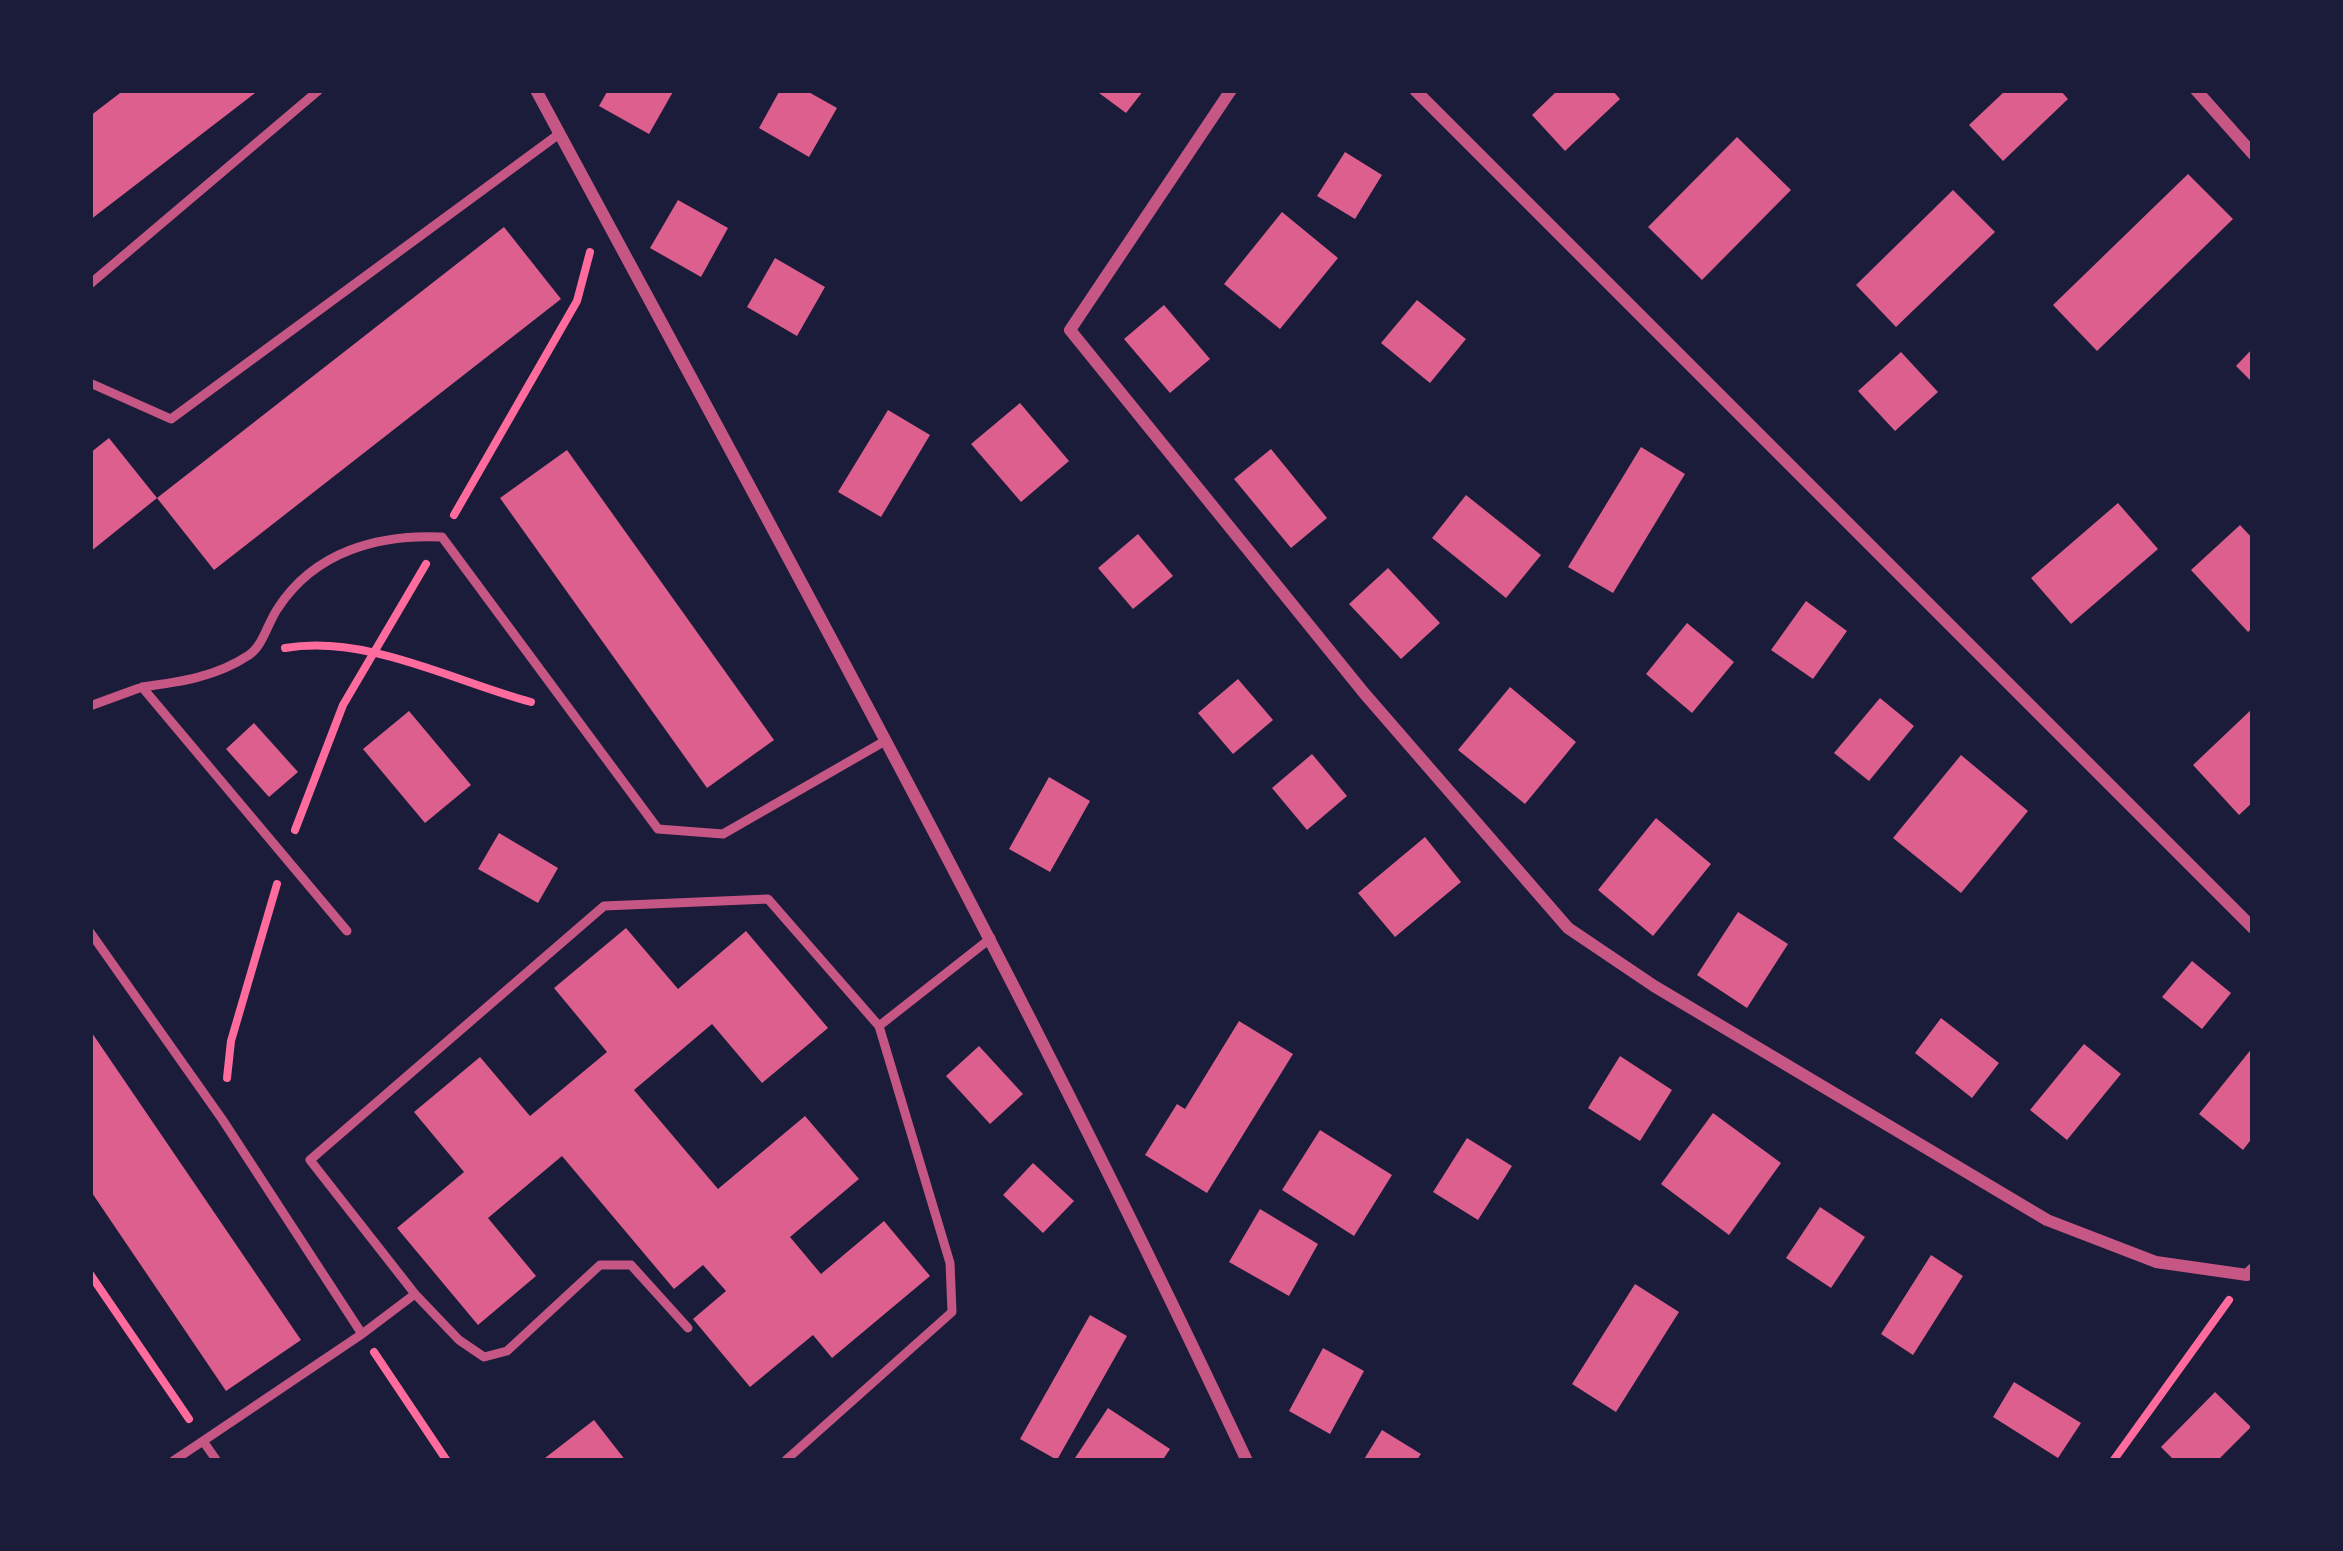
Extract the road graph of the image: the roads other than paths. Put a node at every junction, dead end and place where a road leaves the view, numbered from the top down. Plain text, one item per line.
1 (319, 90) edge
2 (536, 90) edge
3 (1232, 90) edge
4 (1415, 90) edge
5 (2196, 90) edge
6 (559, 134) junction
7 (2253, 154) edge
8 (90, 284) edge
9 (90, 383) edge
10 (142, 687) junction
11 (90, 706) edge
12 (885, 741) junction
13 (2253, 928) edge
14 (347, 931) dead end
15 (90, 932) edge
16 (992, 938) junction
17 (879, 1026) junction
18 (2250, 1272) edge
19 (415, 1294) junction
20 (688, 1328) dead end
21 (362, 1334) junction
22 (203, 1441) junction
23 (786, 1460) edge
24 (172, 1461) edge
25 (217, 1461) edge
26 (1246, 1461) edge

1 - 8 lane
2 - 6 street
3 - 18 street
4 - 13 street
5 - 7 street
6 - 9 lane
6 - 12 street
10 - 11 lane
10 - 12 lane
10 - 14 lane
12 - 16 street
15 - 21 lane
16 - 17 lane
16 - 26 street
17 - 19 lane
17 - 23 lane
19 - 20 lane
19 - 21 lane
21 - 22 lane
22 - 24 lane
22 - 25 lane

